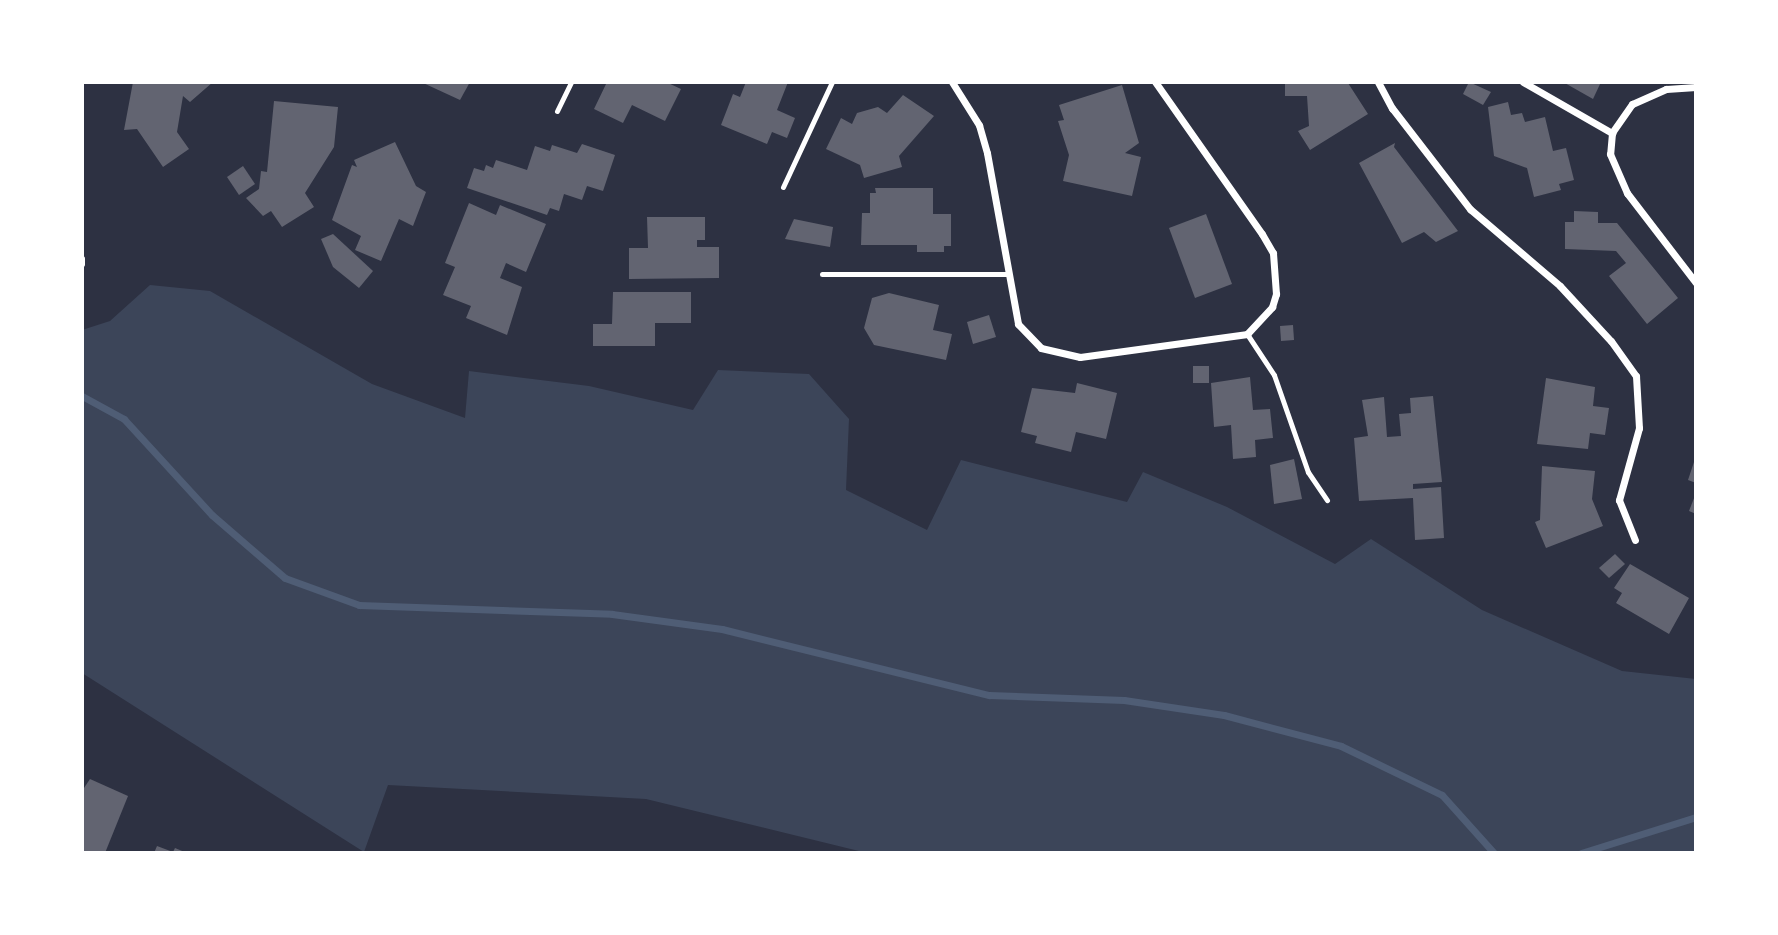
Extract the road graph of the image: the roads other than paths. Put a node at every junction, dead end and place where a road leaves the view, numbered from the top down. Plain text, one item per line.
1 (570, 82) edge
2 (832, 82) edge
3 (952, 82) edge
4 (1155, 82) edge
5 (1378, 82) edge
6 (1523, 82) edge
7 (1696, 88) edge
8 (557, 111) dead end
9 (1612, 133) junction
10 (783, 187) dead end
11 (82, 258) edge
12 (82, 264) edge
13 (822, 274) dead end
14 (1007, 274) junction
15 (1696, 283) edge
16 (1247, 334) junction
17 (1327, 500) dead end
18 (1635, 540) dead end

1 - 8 lane
2 - 10 lane
3 - 14 street
4 - 16 street
5 - 18 street
6 - 9 street
7 - 9 street
9 - 15 street
11 - 12 lane
13 - 14 lane
14 - 16 street
16 - 17 lane

